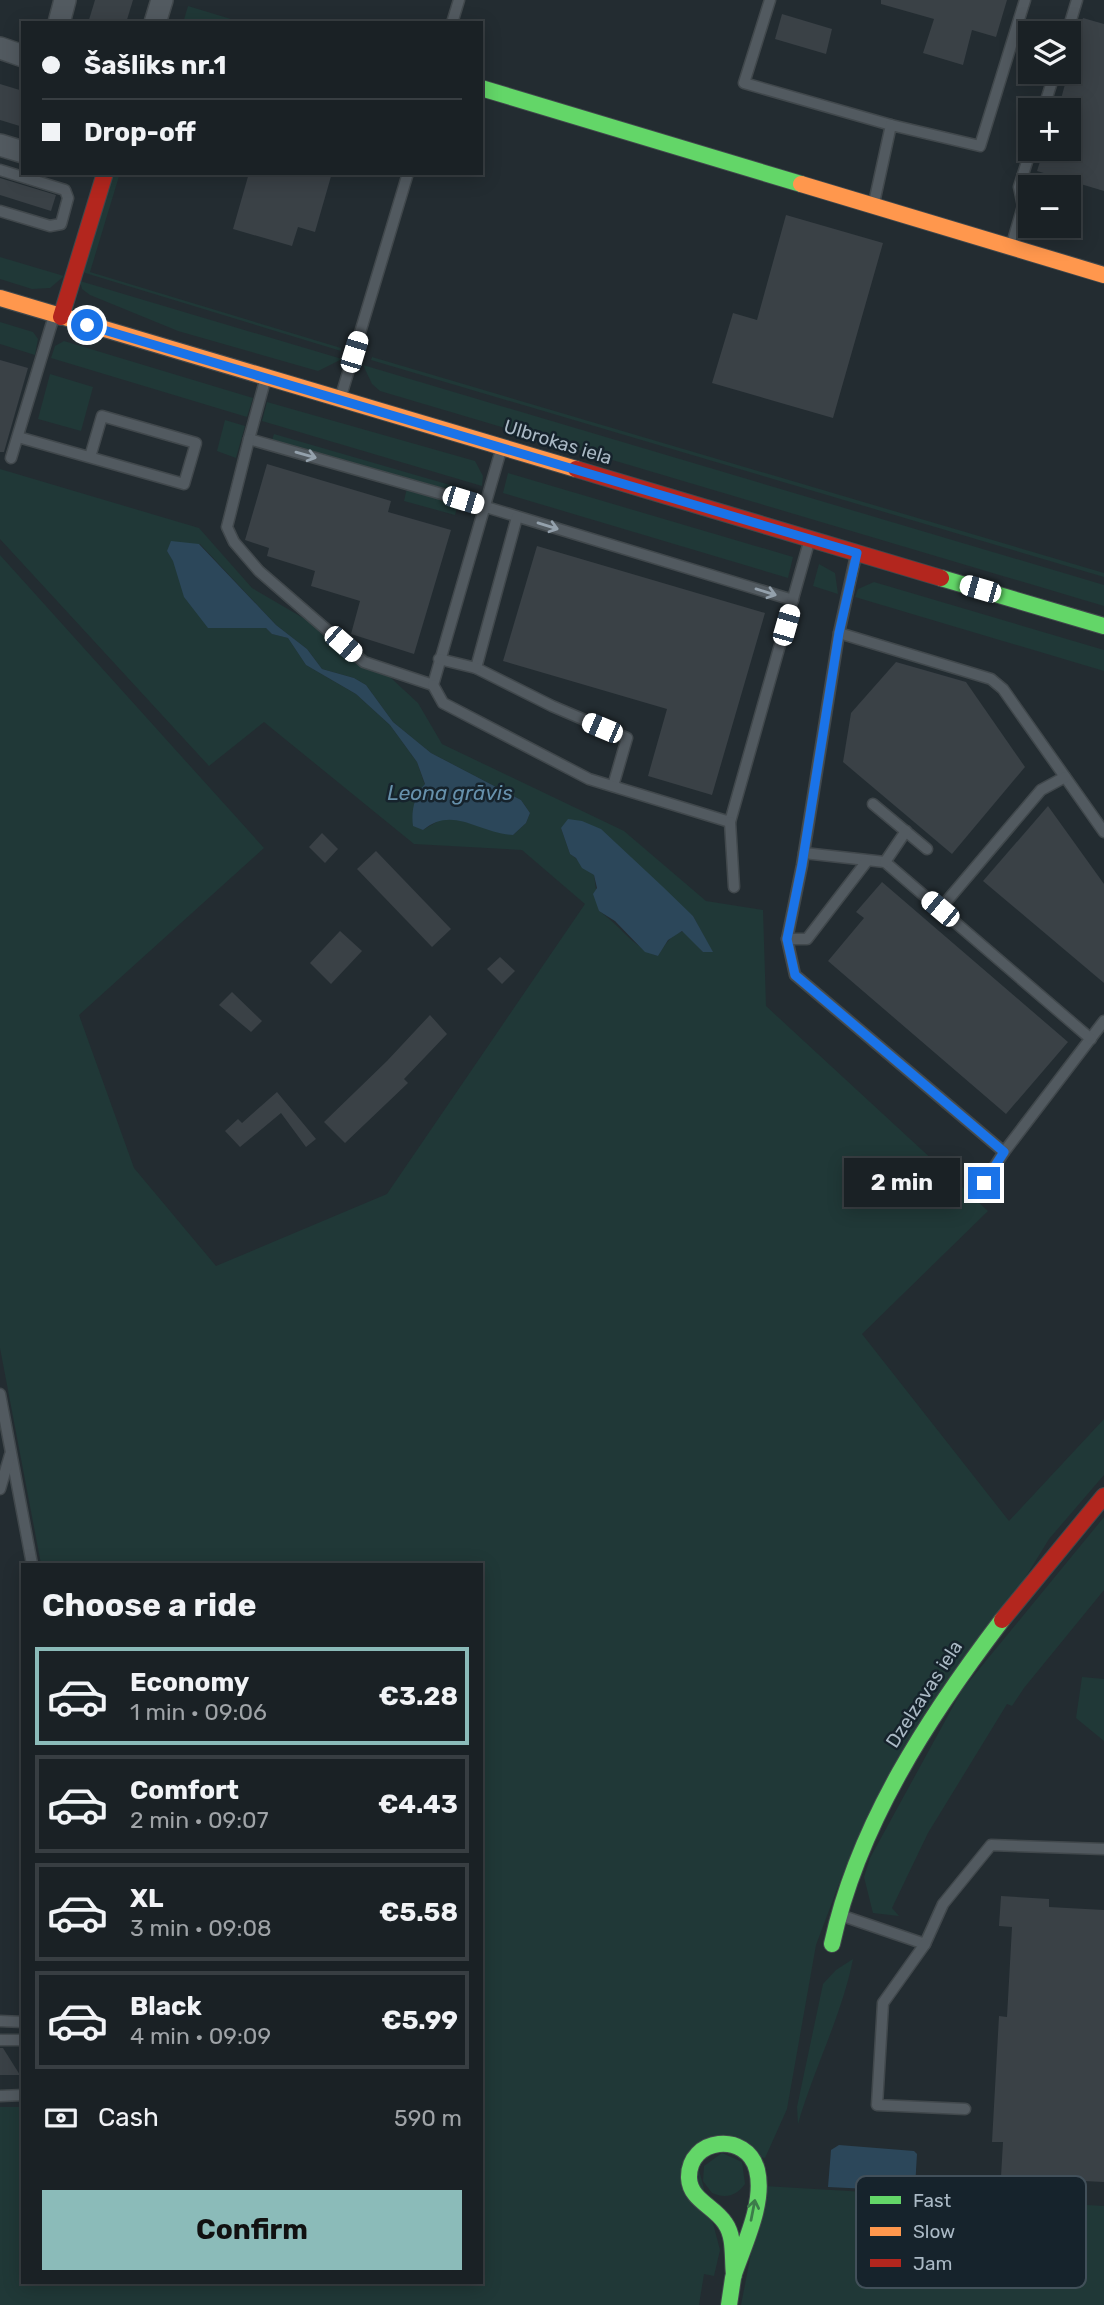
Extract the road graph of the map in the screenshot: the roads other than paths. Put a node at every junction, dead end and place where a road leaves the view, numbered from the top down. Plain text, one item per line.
1 (65, 0) edge
2 (162, 0) edge
3 (459, 0) edge
4 (770, 0) edge
5 (1026, 0) edge
6 (1077, 0) edge
7 (60, 21) edge
8 (156, 21) edge
9 (453, 21) edge
10 (1071, 21) edge
11 (0, 48) edge
12 (21, 54) edge
13 (483, 89) edge
14 (891, 125) junction
15 (0, 145) edge
16 (21, 151) edge
17 (1027, 161) edge
18 (0, 170) edge
19 (100, 175) edge
20 (407, 175) edge
21 (874, 205) junction
22 (0, 211) edge
23 (78, 212) junction
24 (1011, 247) junction
25 (1104, 275) edge
26 (0, 298) edge
27 (58, 316) junction
28 (266, 377) junction
29 (340, 399) junction
30 (18, 437) junction
31 (249, 439) junction
32 (502, 447) junction
33 (90, 457) junction
34 (11, 458) dead end
35 (484, 507) junction
36 (517, 517) junction
37 (810, 540) junction
38 (857, 553) junction
39 (793, 600) junction
40 (1104, 626) edge
41 (839, 633) junction
42 (439, 659) junction
43 (476, 668) junction
44 (433, 685) junction
45 (1065, 776) junction
46 (613, 786) junction
47 (873, 804) dead end
48 (730, 822) junction
49 (906, 831) junction
50 (1104, 832) edge
51 (928, 849) dead end
52 (804, 853) junction
53 (867, 861) junction
54 (885, 862) junction
55 (734, 887) dead end
56 (940, 909) junction
57 (787, 939) junction
58 (1104, 1021) edge
59 (1091, 1039) junction
60 (1004, 1152) junction
61 (984, 1183) dead end
62 (0, 1394) edge
63 (11, 1451) junction
64 (0, 1489) edge
65 (1104, 1496) edge
66 (32, 1563) edge
67 (1104, 1849) edge
68 (839, 1915) junction
69 (832, 1944) dead end
70 (925, 1944) junction
71 (0, 2021) edge
72 (21, 2022) edge
73 (0, 2040) edge
74 (21, 2040) edge
75 (21, 2095) edge
76 (0, 2096) edge
77 (965, 2109) dead end
78 (734, 2275) junction
79 (729, 2305) edge

1 - 7 street
2 - 8 street
3 - 9 lane
4 - 14 lane
5 - 14 lane
6 - 10 lane
11 - 12 street
13 - 21 street
14 - 21 lane
15 - 16 street
17 - 24 lane
18 - 23 lane
19 - 23 street
20 - 29 lane
21 - 24 street
22 - 23 lane
23 - 27 street
24 - 25 street
26 - 27 street, Ulbrokas iela
27 - 28 street, Ulbrokas iela
27 - 30 lane
28 - 29 street, Ulbrokas iela
28 - 31 lane
29 - 32 street, Ulbrokas iela
30 - 33 lane
30 - 34 lane
31 -> 35 lane
31 - 44 lane
32 - 35 lane
32 - 37 street, Ulbrokas iela
33 - 33 lane
35 - 36 lane
35 - 42 lane
36 -> 39 lane
36 - 43 lane
37 - 38 street, Ulbrokas iela
37 - 39 lane
38 - 40 street, Ulbrokas iela
38 - 41 lane
39 - 48 lane
41 - 45 lane
41 - 52 lane
42 - 43 lane
42 - 44 lane
43 - 46 lane
44 - 46 lane
45 - 50 lane
45 - 56 lane
46 - 48 lane
47 - 49 lane
48 - 55 lane
49 - 51 lane
49 - 54 lane
52 - 53 lane
52 - 57 lane
53 - 54 lane
53 - 57 lane
54 - 56 lane
56 - 59 lane
57 - 60 lane
58 - 59 lane
59 - 60 lane
60 - 61 lane
62 - 63 lane
63 - 64 lane
63 - 66 lane
65 - 68 street, Dzelzavas iela
67 - 70 lane
68 - 69 street, Dzelzavas iela
68 - 70 lane
70 - 77 lane
71 - 72 lane
73 - 74 lane
75 - 76 lane
78 -> 78 street
78 - 79 street

